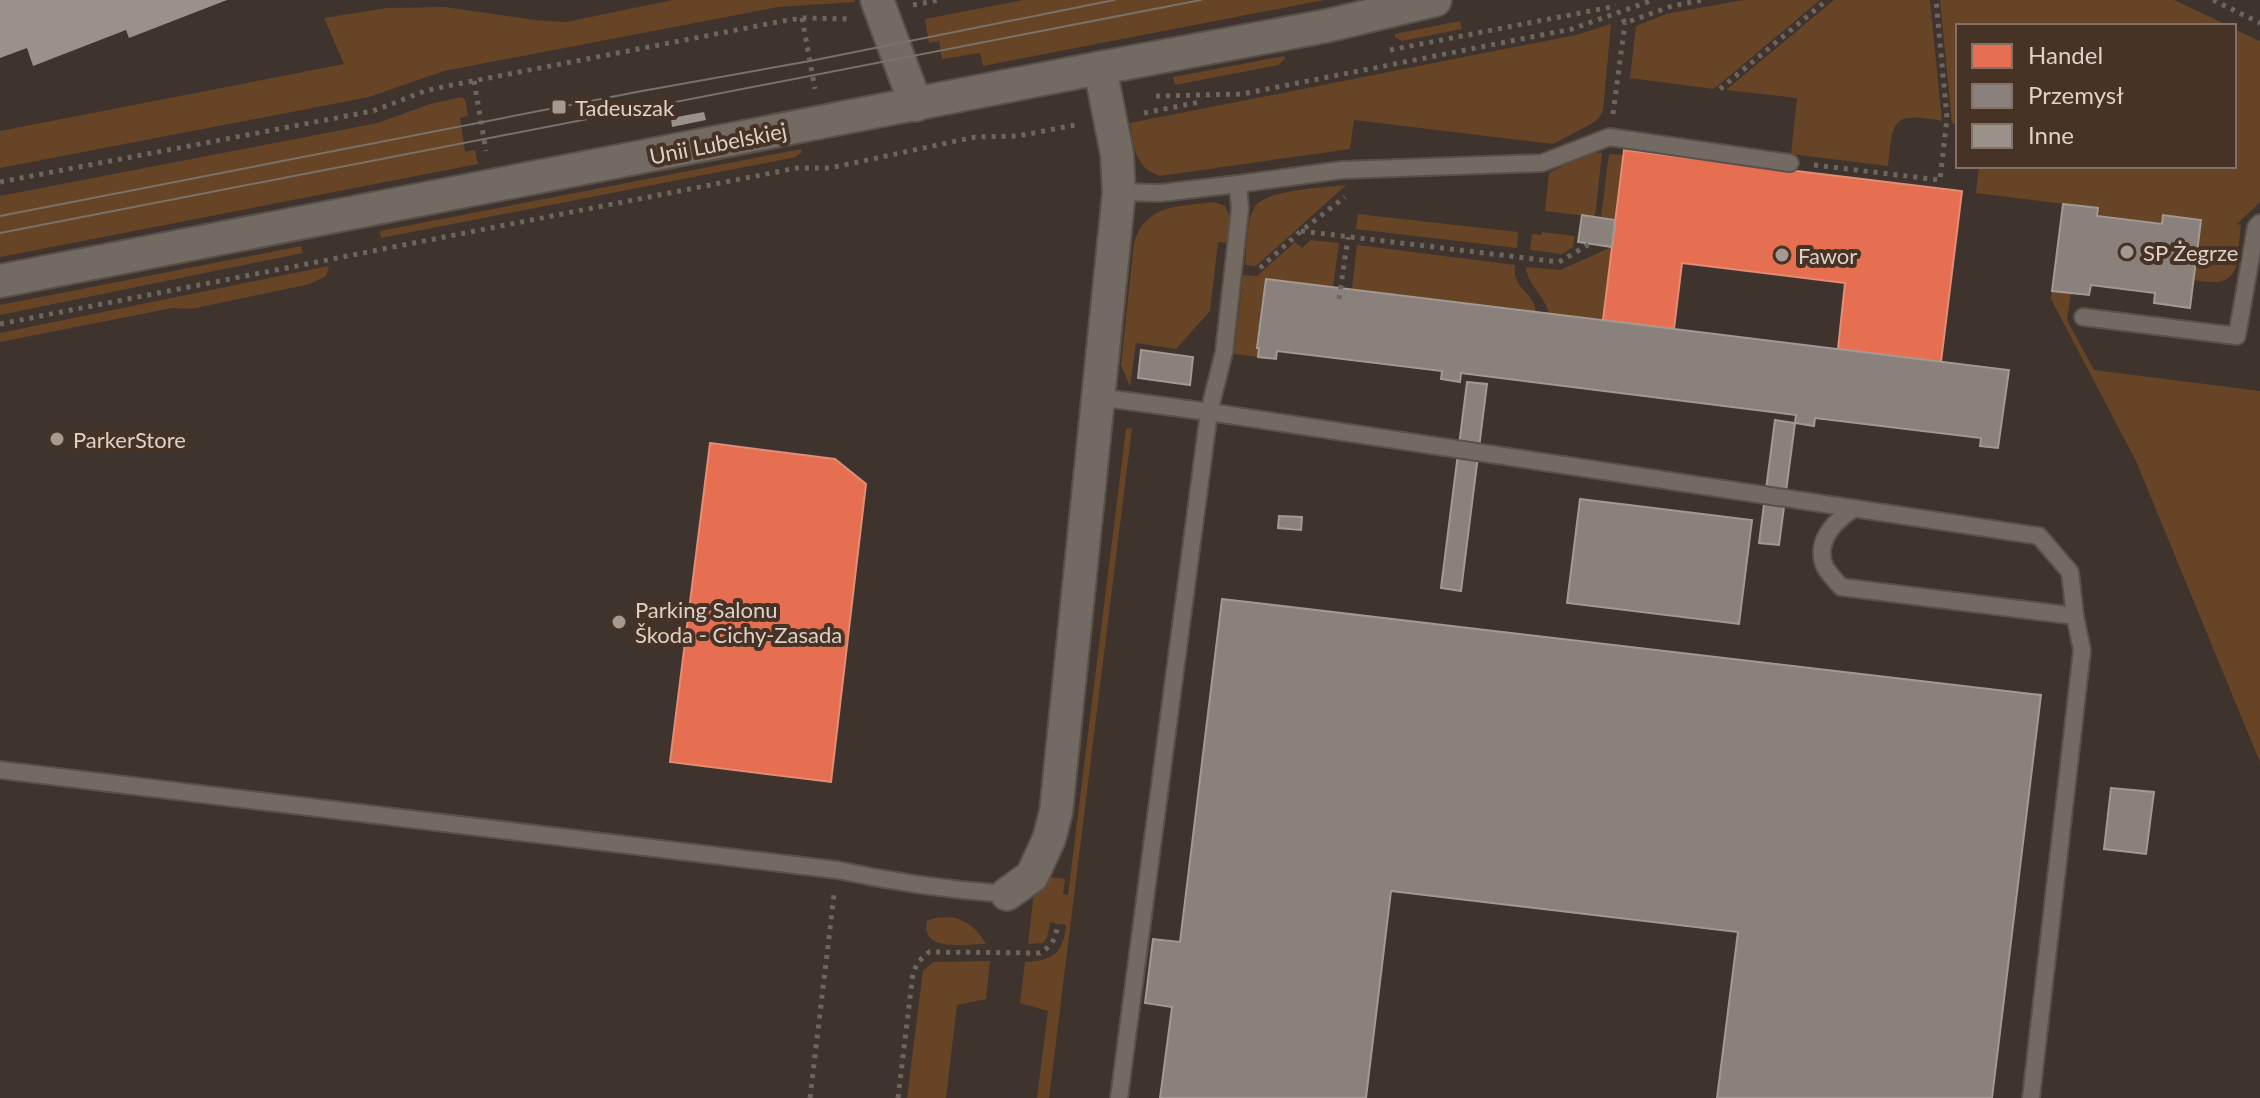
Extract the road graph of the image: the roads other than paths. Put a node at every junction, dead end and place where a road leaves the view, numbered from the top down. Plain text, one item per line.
1 (1435, 0) edge
2 (879, 6) edge
3 (1100, 68) junction
4 (916, 105) junction
5 (1790, 163) road end
6 (1238, 184) junction
7 (1119, 192) junction
8 (2260, 223) edge
9 (0, 281) edge
10 (2083, 317) dead end
11 (1098, 397) junction
12 (1209, 412) junction
13 (1853, 509) junction
14 (2075, 616) junction
15 (0, 770) edge
16 (1007, 894) joint
17 (1119, 1098) edge
18 (2031, 1098) edge

1 - 3 street, Unii Lubelskiej
2 - 4 street
3 - 4 street, Unii Lubelskiej
3 - 7 street
4 - 9 street, Unii Lubelskiej
5 - 6 lane
6 - 7 lane
6 - 12 lane
7 - 11 street
8 - 10 lane
11 - 12 lane
11 - 16 street
12 - 13 lane
12 - 17 lane
13 - 14 lane
13 - 14 lane
14 - 18 lane
15 - 16 lane

